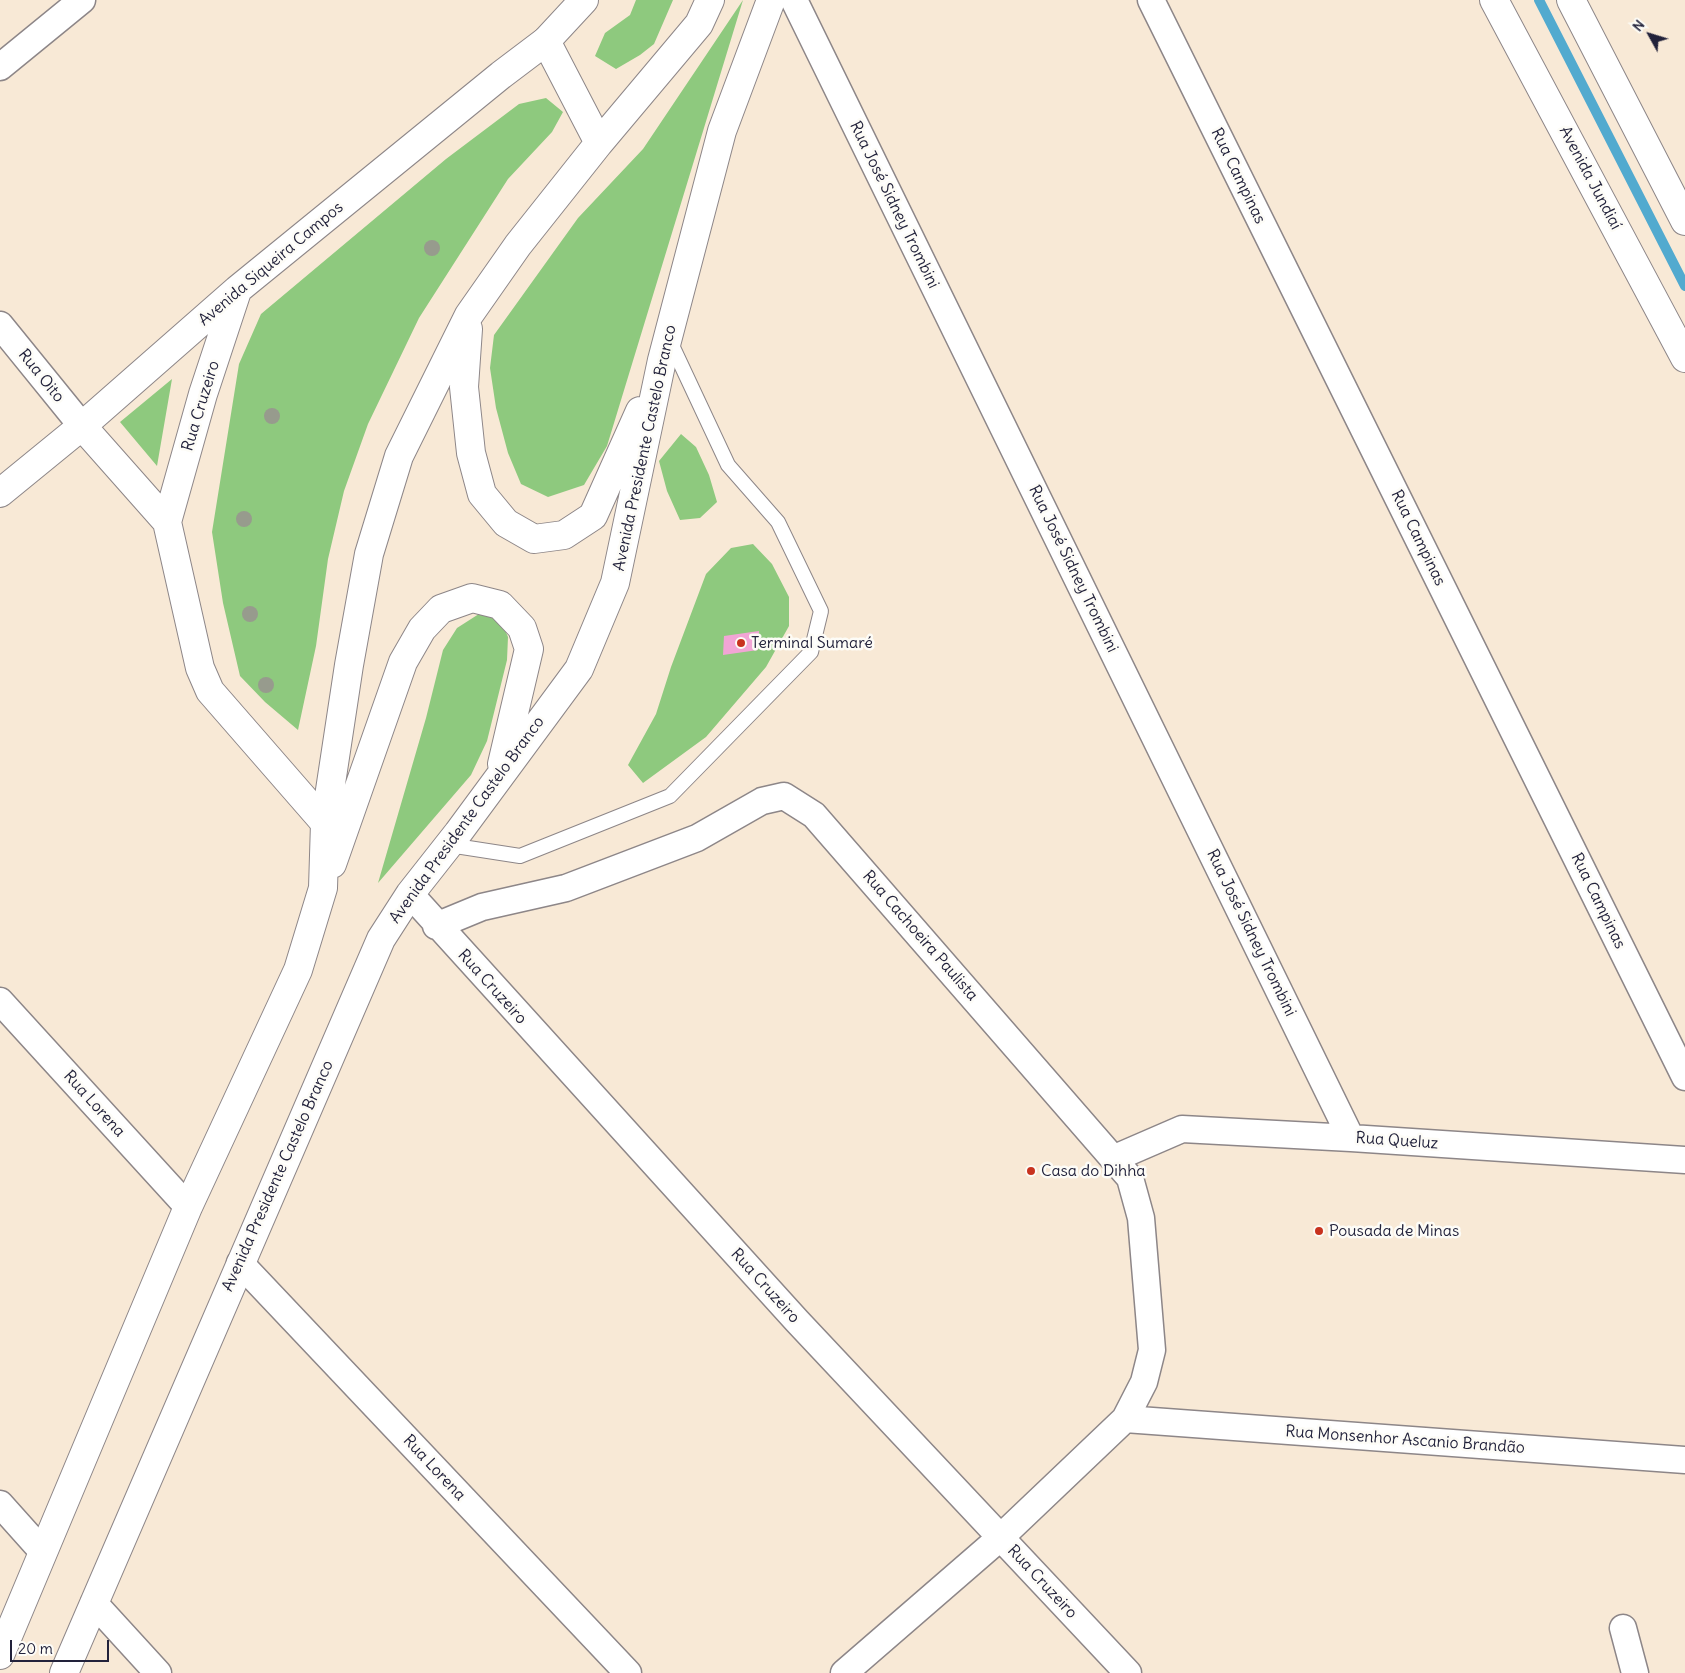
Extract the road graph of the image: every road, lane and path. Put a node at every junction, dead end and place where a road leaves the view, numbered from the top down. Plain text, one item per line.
1 (82, 0) edge
2 (710, 0) edge
3 (771, 0) edge
4 (794, 0) edge
5 (1151, 0) edge
6 (1494, 0) edge
7 (1571, 0) edge
8 (582, 1) edge
9 (546, 41) junction
10 (0, 67) edge
11 (599, 143) junction
12 (1685, 221) edge
13 (237, 290) junction
14 (470, 315) junction
15 (0, 325) edge
16 (665, 349) junction
17 (1685, 358) edge
18 (82, 426) junction
19 (0, 493) edge
20 (167, 522) junction
21 (499, 775) junction
22 (325, 823) junction
23 (449, 844) junction
24 (323, 888) junction
25 (410, 894) junction
26 (436, 926) junction
27 (0, 1001) edge
28 (1685, 1077) edge
29 (1352, 1138) junction
30 (1115, 1158) junction
31 (1685, 1160) edge
32 (188, 1207) junction
33 (240, 1263) junction
34 (1125, 1419) junction
35 (1685, 1460) edge
36 (0, 1504) edge
37 (1000, 1538) junction
38 (43, 1552) junction
39 (94, 1603) junction
40 (1623, 1628) dead end
41 (0, 1655) edge
42 (64, 1673) edge
43 (158, 1673) edge
44 (628, 1673) edge
45 (844, 1673) edge
46 (1128, 1673) edge
47 (1635, 1673) edge

1 - 10 street
2 - 11 main road
3 - 16 main road, Avenida Presidente Castelo Branco
4 - 29 street, Rua José Sidney Trombini
5 - 28 street, Rua Campinas
6 - 17 main road, Avenida Jundiaí
7 - 12 main road
8 - 9 main road, Avenida Siqueira Campos
9 - 11 main road
9 - 13 main road, Avenida Siqueira Campos
11 - 14 main road
13 - 18 main road, Avenida Siqueira Campos
13 - 20 main road, Rua Cruzeiro
14 - 16 main road
14 - 22 main road
15 - 18 street, Rua Oito
16 - 21 main road, Avenida Presidente Castelo Branco
16 - 23 lane
18 - 19 main road, Avenida Siqueira Campos
18 - 20 main road
20 - 22 main road
21 - 23 main road, Avenida Presidente Castelo Branco
21 - 24 main road
22 - 24 main road
23 - 25 main road, Avenida Presidente Castelo Branco
24 - 32 main road
25 - 26 street, Rua Cruzeiro
25 - 33 main road, Avenida Presidente Castelo Branco
26 - 30 street, Rua Cachoeira Paulista
26 - 37 street, Rua Cruzeiro
27 - 32 street, Rua Lorena
29 - 30 street, Rua Queluz
29 - 31 street, Rua Queluz
30 - 34 street, Rua Cachoeira Paulista
32 - 38 main road
33 - 39 main road, Avenida Presidente Castelo Branco
33 - 44 street, Rua Lorena
34 - 35 street, Rua Monsenhor Ascanio Brandão
34 - 37 street, Rua Cachoeira Paulista
36 - 38 street
37 - 45 street, Rua Cachoeira Paulista
37 - 46 street, Rua Cruzeiro
38 - 41 main road
39 - 42 main road, Avenida Presidente Castelo Branco
39 - 43 street
40 - 47 street

